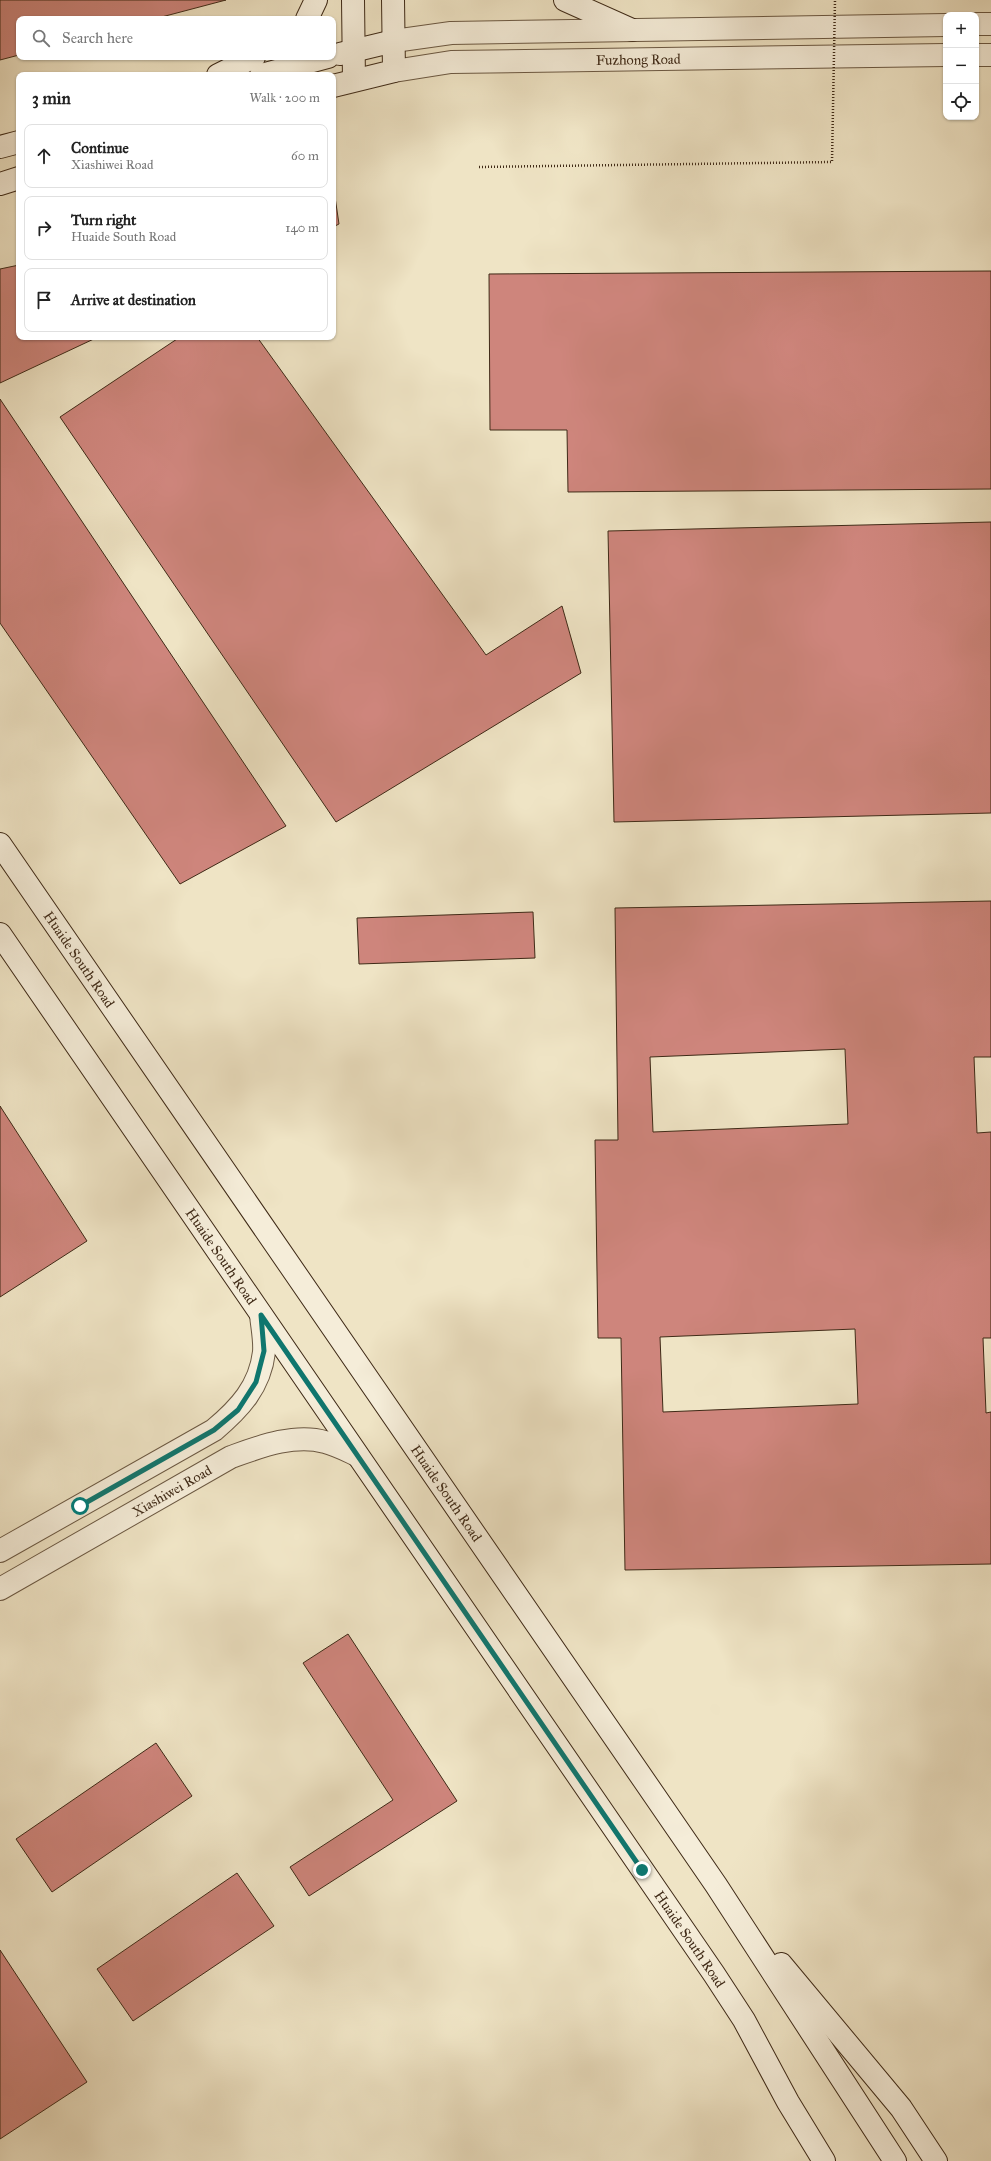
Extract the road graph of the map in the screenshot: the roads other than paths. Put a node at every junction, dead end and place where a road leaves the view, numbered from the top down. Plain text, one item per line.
1 (316, 0) edge
2 (353, 0) edge
3 (393, 0) edge
4 (565, 0) edge
5 (308, 16) edge
6 (979, 24) edge
7 (991, 24) edge
8 (943, 25) edge
9 (632, 30) junction
10 (394, 42) junction
11 (354, 51) junction
12 (336, 55) edge
13 (943, 55) edge
14 (979, 55) edge
15 (991, 55) edge
16 (248, 60) edge
17 (317, 60) edge
18 (394, 71) junction
19 (224, 72) edge
20 (272, 72) edge
21 (354, 80) junction
22 (336, 85) edge
23 (16, 143) edge
24 (0, 148) edge
25 (16, 179) edge
26 (0, 184) edge
27 (0, 844) edge
28 (0, 934) edge
29 (261, 1315) junction
30 (357, 1454) junction
31 (0, 1551) edge
32 (0, 1589) edge
33 (716, 1885) junction
34 (824, 2161) edge
35 (895, 2161) edge
36 (936, 2161) edge

1 - 5 main road
2 - 11 main road
3 - 10 main road
4 - 9 main road
6 - 7 main road
8 - 9 main road
9 - 10 main road
10 - 11 main road
10 - 18 main road
11 - 12 main road
11 - 21 main road
13 - 18 main road, Fuzhong Road
14 - 15 main road
16 - 19 main road
17 - 20 main road
18 - 21 main road, Fuzhong Road
21 - 22 main road, Fuzhong Road
23 - 24 main road
25 - 26 main road
27 - 33 main road, Huaide South Road
28 - 29 main road, Huaide South Road
29 - 30 main road, Huaide South Road
29 - 31 main road
30 - 32 main road, Xiashiwei Road
30 - 34 main road, Huaide South Road
33 - 35 main road, Huaide South Road
33 - 36 main road, Huaide South Road

